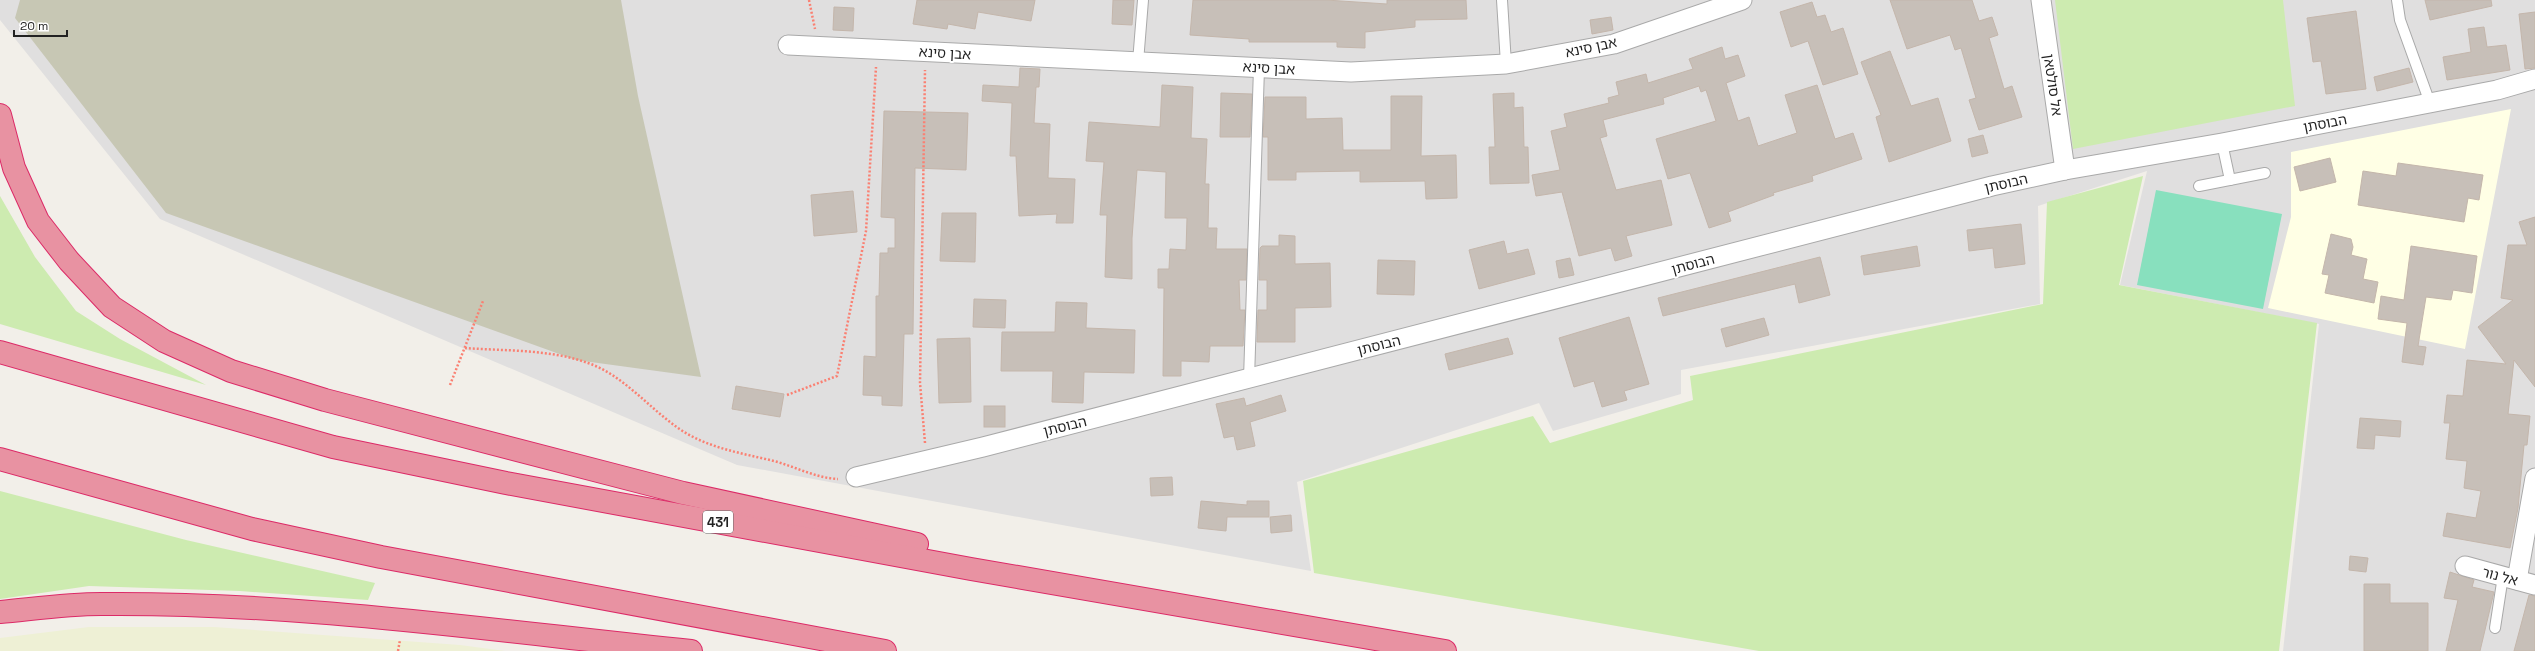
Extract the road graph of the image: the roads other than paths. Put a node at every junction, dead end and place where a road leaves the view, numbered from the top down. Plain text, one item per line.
1 (1143, 0) edge
2 (1502, 0) edge
3 (1742, 0) edge
4 (2041, 0) edge
5 (2397, 0) edge
6 (788, 45) dead end
7 (1138, 62) junction
8 (1506, 64) junction
9 (1259, 68) junction
10 (2535, 79) edge
11 (2430, 102) junction
12 (0, 115) edge
13 (2222, 143) junction
14 (2065, 170) junction
15 (2265, 173) dead end
16 (2230, 180) junction
17 (2199, 186) dead end
18 (0, 352) edge
19 (1249, 379) junction
20 (0, 459) edge
21 (856, 477) road end
22 (2535, 478) edge
23 (2465, 566) dead end
24 (2518, 581) edge
25 (0, 612) edge
26 (1256, 618) junction
27 (2495, 628) dead end
28 (691, 651) edge
29 (884, 651) edge
30 (1445, 651) edge

1 - 7 lane
2 - 8 lane
3 - 8 street, אבן סינא
4 - 14 street, אל סולטאן
5 - 11 lane
6 - 7 street, אבן סינא
7 - 9 street, אבן סינא
8 - 9 street, אבן סינא
9 - 19 lane
10 - 11 street, הבוסתן
11 - 13 street, הבוסתן
12 - 26 highway
13 - 14 street, הבוסתן
13 - 16 lane
14 - 19 street, הבוסתן
15 - 16 lane
16 - 17 lane
18 - 26 highway, 431
19 - 21 street, הבוסתן
20 - 29 highway
22 - 24 street
23 - 24 street, אל נור
24 - 27 lane
25 - 28 highway
26 - 30 highway, 431

